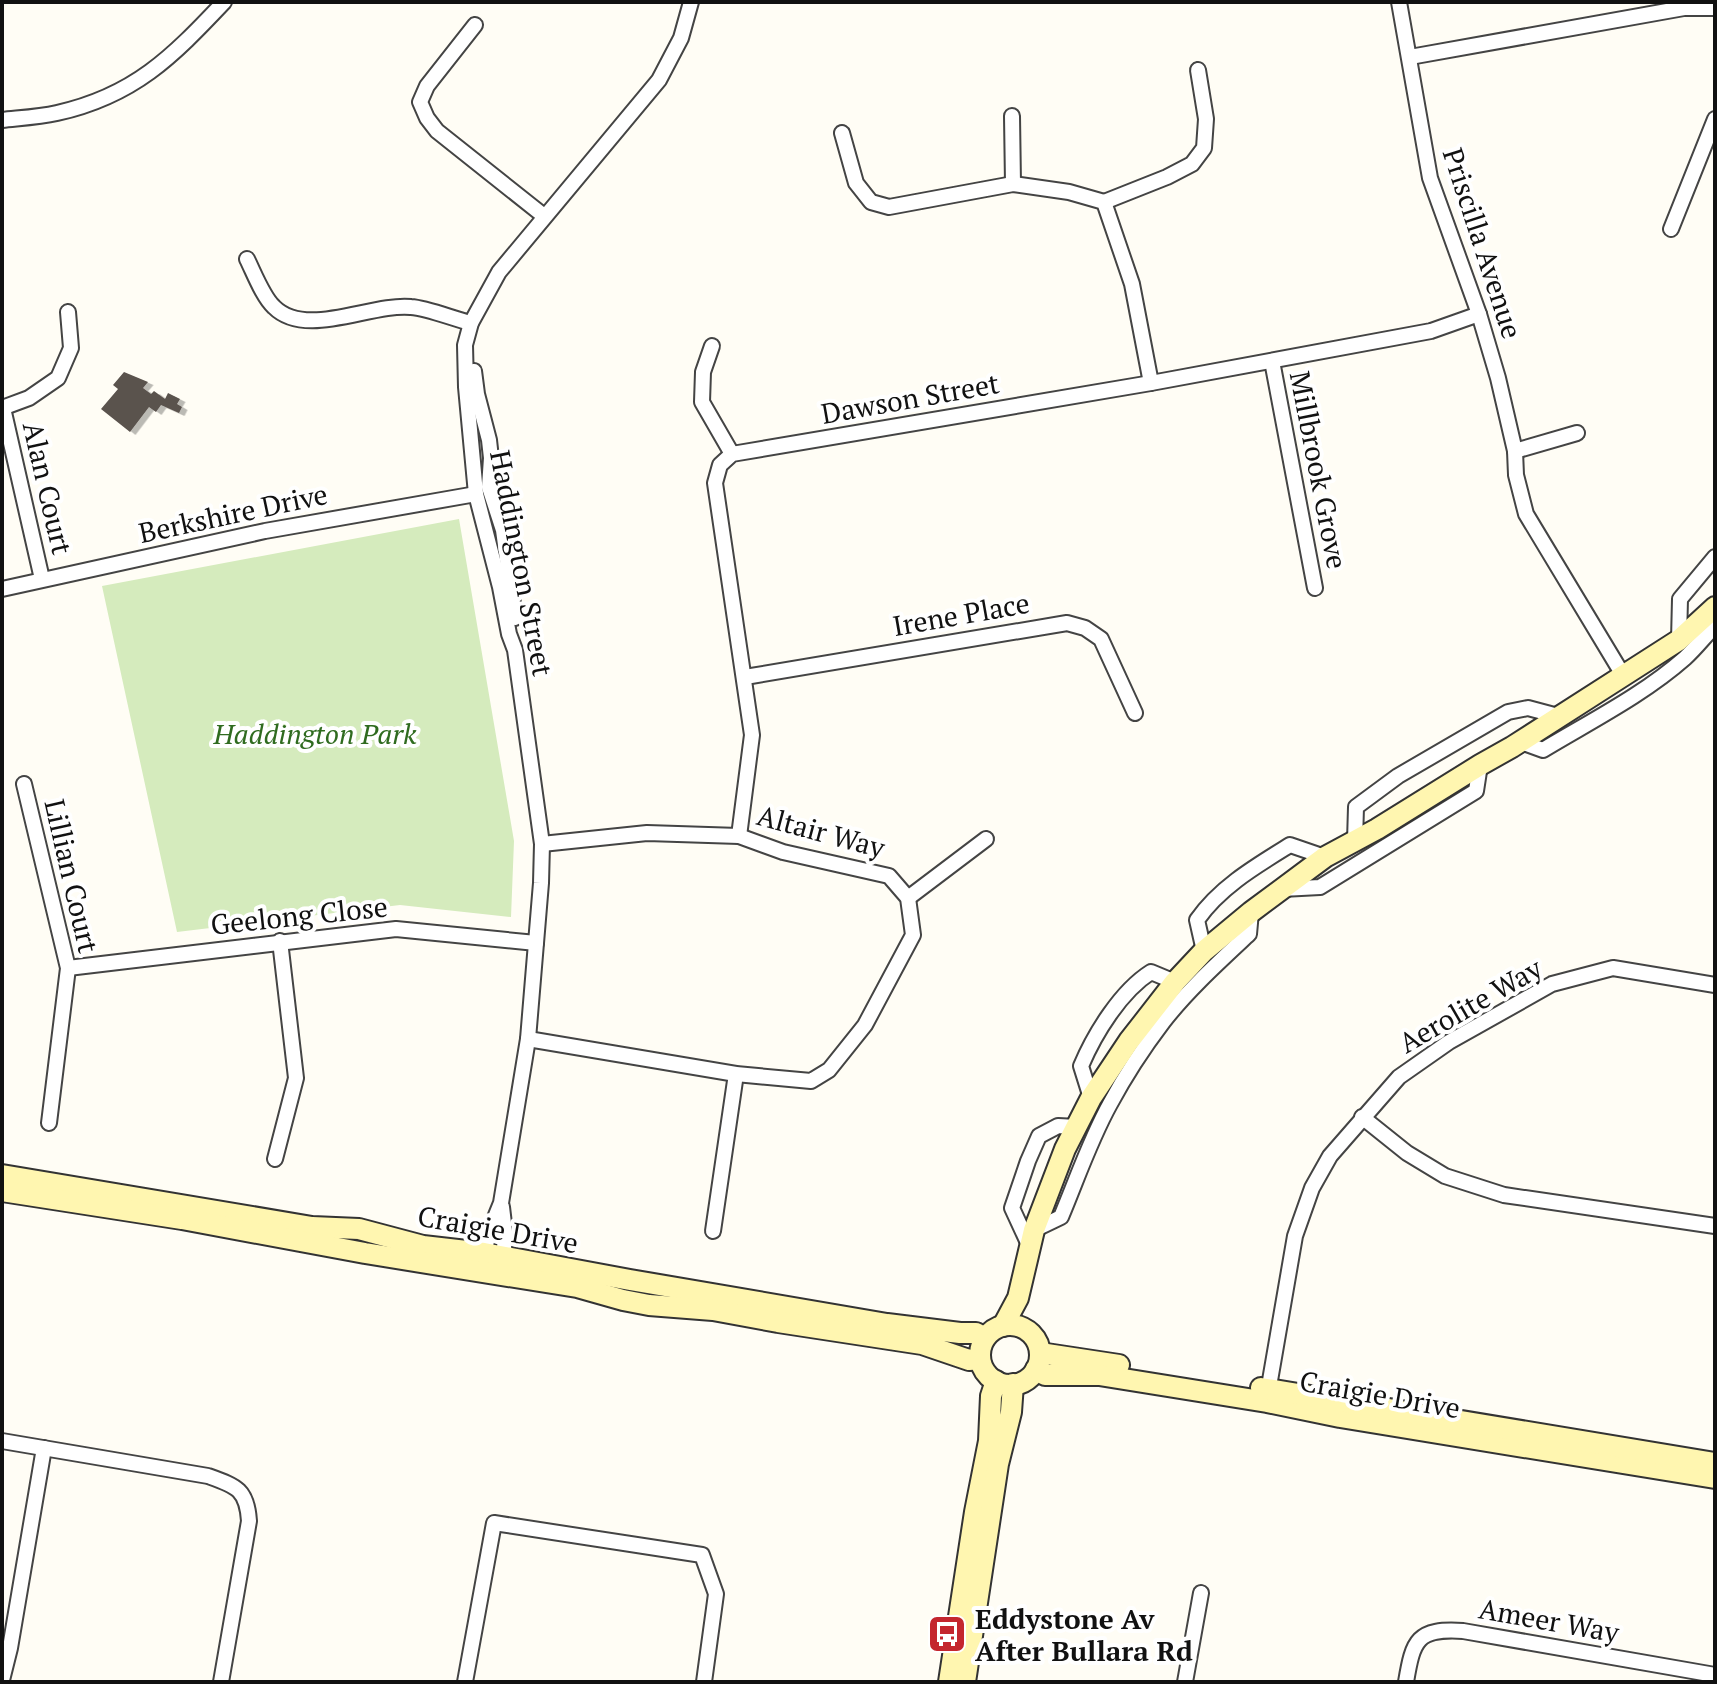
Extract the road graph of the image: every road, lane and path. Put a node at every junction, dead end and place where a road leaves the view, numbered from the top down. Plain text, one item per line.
1 (224, 2) edge
2 (691, 2) edge
3 (1399, 2) edge
4 (1715, 8) edge
5 (475, 25) dead end
6 (1410, 57) junction
7 (1198, 70) dead end
8 (1012, 116) dead end
9 (1715, 119) edge
10 (2, 120) edge
11 (842, 133) dead end
12 (1013, 184) junction
13 (1104, 202) junction
14 (544, 216) junction
15 (1671, 229) dead end
16 (247, 259) dead end
17 (481, 304) junction
18 (68, 312) dead end
19 (1479, 314) junction
20 (471, 323) junction
21 (712, 346) dead end
22 (1272, 361) junction
23 (1151, 383) junction
24 (2, 408) edge
25 (1577, 433) dead end
26 (1515, 451) junction
27 (732, 454) junction
28 (476, 494) junction
29 (1715, 557) edge
30 (42, 579) junction
31 (1315, 588) dead end
32 (2, 589) edge
33 (1715, 607) edge
34 (1715, 626) edge
35 (1679, 640) junction
36 (515, 650) junction
37 (1623, 675) junction
38 (745, 677) junction
39 (1135, 713) dead end
40 (1558, 716) junction
41 (1521, 742) junction
42 (1480, 765) junction
43 (24, 784) dead end
44 (739, 836) junction
45 (986, 839) dead end
46 (1355, 841) junction
47 (542, 844) junction
48 (1325, 857) junction
49 (1282, 889) junction
50 (908, 898) junction
51 (1251, 912) junction
52 (280, 941) junction
53 (536, 943) junction
54 (1204, 951) junction
55 (68, 968) junction
56 (1175, 982) junction
57 (1715, 985) edge
58 (528, 1039) junction
59 (736, 1074) junction
60 (1091, 1098) junction
61 (1362, 1117) junction
62 (49, 1123) dead end
63 (1077, 1127) junction
64 (275, 1159) dead end
65 (2, 1175) edge
66 (2, 1191) edge
67 (1715, 1226) edge
68 (713, 1231) dead end
69 (1032, 1239) junction
70 (492, 1264) junction
71 (1018, 1298) junction
72 (1003, 1326) junction
73 (985, 1338) junction
74 (1036, 1353) junction
75 (980, 1359) junction
76 (1005, 1383) junction
77 (1268, 1396) junction
78 (2, 1441) edge
79 (44, 1448) junction
80 (1715, 1463) edge
81 (1715, 1478) edge
82 (1201, 1593) dead end
83 (1715, 1675) edge
84 (2, 1680) edge
85 (221, 1682) edge
86 (465, 1682) edge
87 (704, 1682) edge
88 (949, 1682) edge
89 (965, 1682) edge
90 (1185, 1682) edge
91 (1406, 1682) edge

1 - 10 street
2 - 14 street, Haddington Street
3 - 6 street, Priscilla Avenue
4 - 6 street
5 - 14 street
6 - 19 street, Priscilla Avenue
7 - 13 street
8 - 12 street
9 - 15 street
11 - 12 street
12 - 13 street
13 - 23 street
14 - 17 street, Haddington Street
16 - 20 street
17 - 20 street, Haddington Street
17 - 36 street
18 - 24 street, Alan Court
19 - 22 street, Dawson Street
19 - 26 street, Priscilla Avenue
20 - 28 street, Haddington Street
21 - 27 street
22 - 23 street, Dawson Street
22 - 31 street, Millbrook Grove
23 - 27 street, Dawson Street
24 - 30 street, Alan Court
25 - 26 street
26 - 37 street, Priscilla Avenue
27 - 38 street
28 - 30 street, Berkshire Drive
28 - 36 street, Haddington Street
29 - 35 street
30 - 32 street, Berkshire Drive
33 - 35 main road
34 - 41 street
35 - 37 main road
36 - 47 street, Haddington Street
37 - 40 main road
38 - 39 street, Irene Place
38 - 44 street
40 - 41 main road
40 - 46 street
41 - 42 main road
42 - 46 main road
42 - 49 street
43 - 55 street, Lillian Court
44 - 47 street, Altair Way
44 - 50 street, Altair Way
45 - 50 street
46 - 48 main road
47 - 53 street, Haddington Street
48 - 49 main road
48 - 54 street
49 - 51 main road
50 - 59 street
51 - 54 main road
51 - 69 street
52 - 53 street, Geelong Close
52 - 55 street, Geelong Close
52 - 64 street
53 - 58 street, Haddington Street
54 - 56 main road
55 - 62 street, Lillian Court
56 - 60 main road
56 - 60 street
57 - 61 street, Aerolite Way
58 - 59 street
58 - 70 street, Haddington Street
59 - 68 street
60 - 63 main road
61 - 67 street
61 - 77 street, Aerolite Way
63 - 69 main road
63 - 69 street
65 - 70 main road, Craigie Drive
66 - 70 main road, Craigie Drive
69 - 71 main road
70 - 73 main road, Craigie Drive
70 - 75 main road, Craigie Drive
71 - 72 main road
71 - 74 main road
72 - 73 main road
72 - 74 main road
73 - 75 main road
74 - 76 main road
74 - 77 main road, Craigie Drive
75 - 76 main road
76 - 88 main road
76 - 89 main road
77 - 80 main road, Craigie Drive
77 - 81 main road, Craigie Drive
78 - 79 street
79 - 84 street
79 - 85 street
82 - 90 street
83 - 91 street, Ameer Way
86 - 87 street

